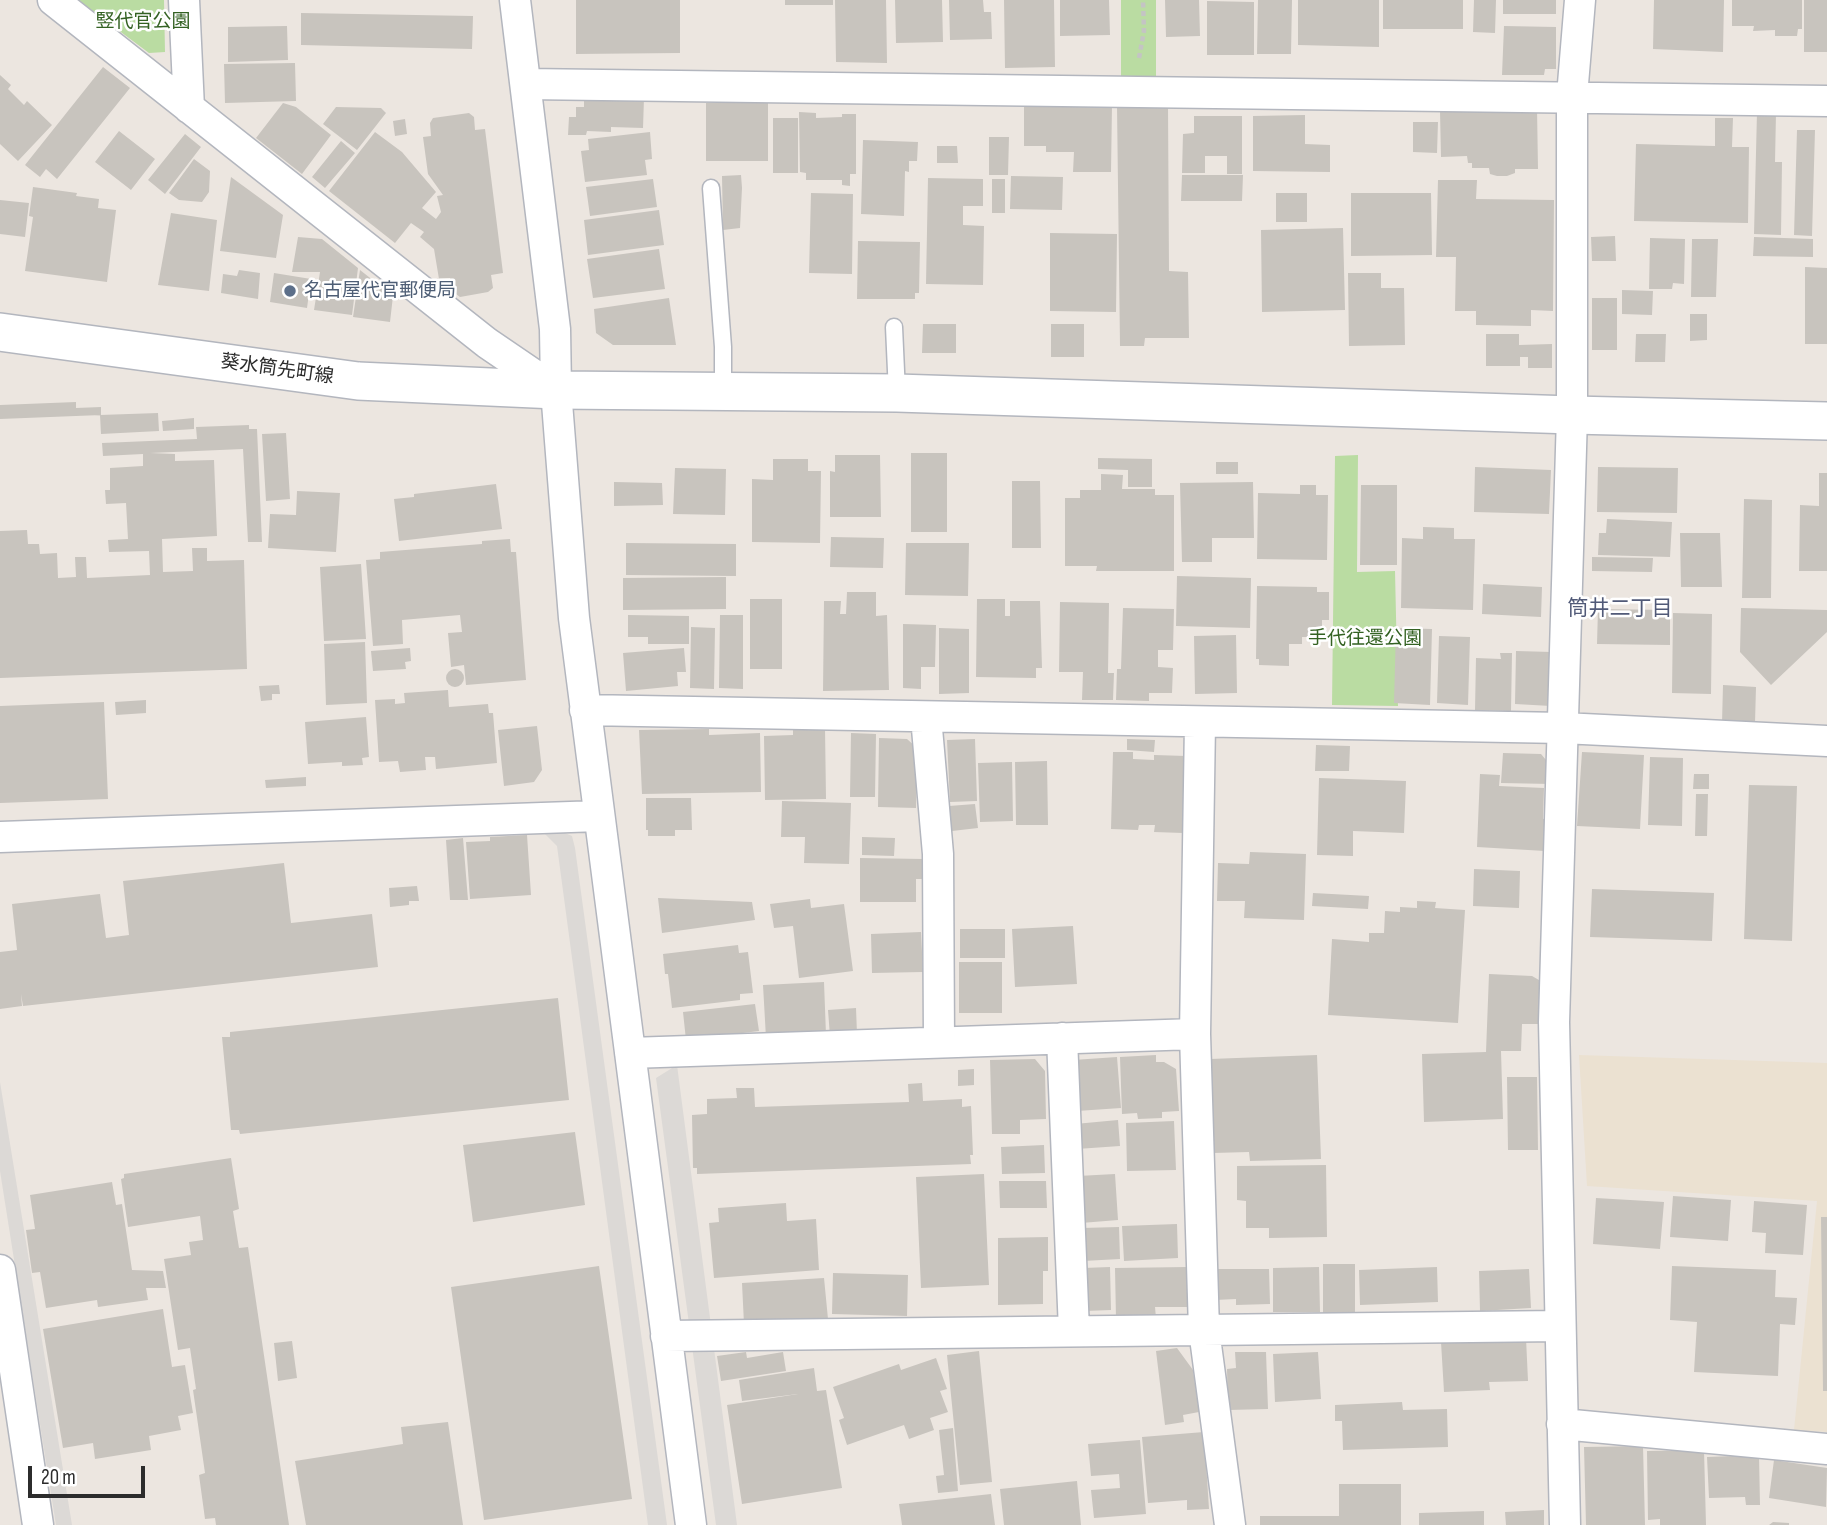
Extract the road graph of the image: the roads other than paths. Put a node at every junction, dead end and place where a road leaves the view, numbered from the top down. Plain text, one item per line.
1 (53, 0) edge
2 (184, 0) edge
3 (515, 0) edge
4 (1580, 0) edge
5 (526, 84) junction
6 (1572, 96) junction
7 (1827, 101) edge
8 (189, 108) junction
9 (711, 188) dead end
10 (894, 327) dead end
11 (0, 332) edge
12 (556, 390) junction
13 (723, 391) junction
14 (897, 393) junction
15 (1572, 415) junction
16 (1827, 421) edge
17 (585, 710) junction
18 (926, 717) junction
19 (1200, 723) junction
20 (1563, 728) junction
21 (1827, 741) edge
22 (599, 816) junction
23 (0, 837) edge
24 (1195, 1034) junction
25 (1062, 1038) junction
26 (939, 1042) junction
27 (630, 1053) junction
28 (1, 1287) edge
29 (1560, 1326) junction
30 (1204, 1330) junction
31 (1073, 1331) junction
32 (666, 1336) junction
33 (1562, 1424) junction
34 (1827, 1449) edge
35 (38, 1525) edge
36 (691, 1525) edge
37 (1230, 1525) edge
38 (1565, 1525) edge

1 - 8 street
2 - 8 street
3 - 5 street
4 - 6 street
5 - 6 street
5 - 12 street
6 - 7 street
6 - 15 street
8 - 12 street
9 - 13 lane
10 - 14 lane
11 - 12 street, 葵水筒先町線
12 - 13 street, 葵水筒先町線
12 - 17 street
13 - 14 street, 葵水筒先町線
14 - 15 street, 葵水筒先町線
15 - 16 street, 葵水筒先町線
15 - 20 street
17 - 18 street
17 - 22 street
18 - 19 street
18 - 26 street
19 - 20 street
19 - 24 street
20 - 21 street
20 - 29 street
22 - 23 street
22 - 27 street
24 - 25 street
24 - 30 street
25 - 26 street
25 - 31 street
26 - 27 street
27 - 32 street
28 - 35 street
29 - 30 street
29 - 33 street
30 - 31 street
30 - 37 street
31 - 32 street
32 - 36 street
33 - 34 street
33 - 38 street

